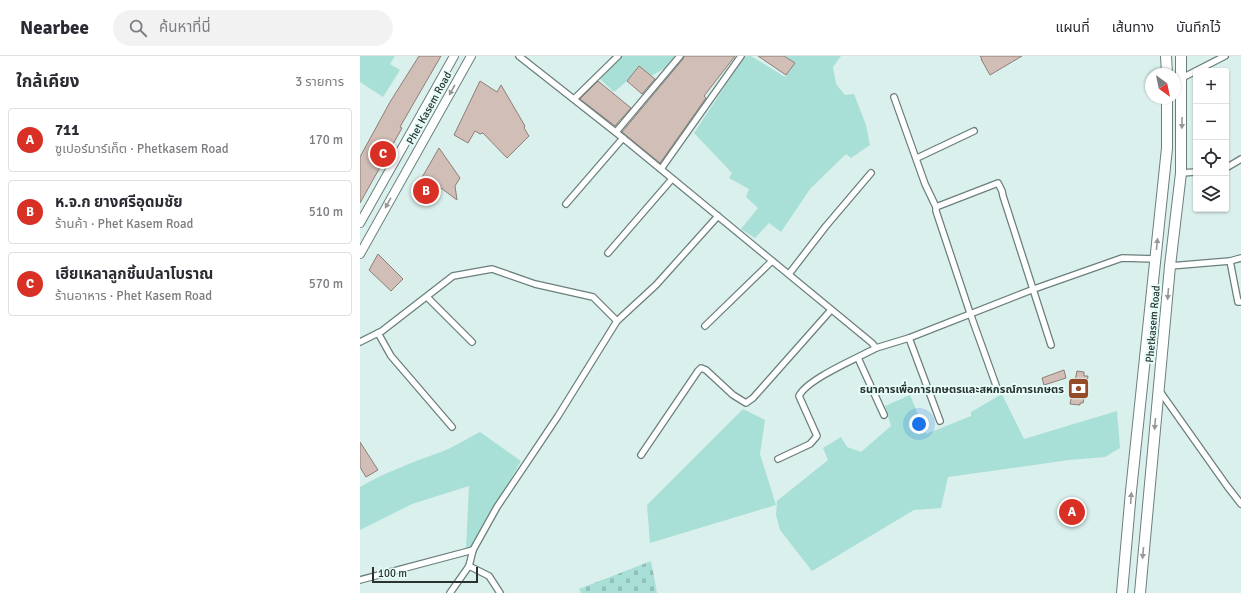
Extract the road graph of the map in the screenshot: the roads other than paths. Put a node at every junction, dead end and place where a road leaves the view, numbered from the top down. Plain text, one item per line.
1 (454, 56) edge
2 (471, 56) edge
3 (519, 56) edge
4 (618, 56) edge
5 (680, 56) edge
6 (741, 56) edge
7 (1166, 56) edge
8 (1181, 56) edge
9 (1226, 56) edge
10 (1167, 68) edge
11 (1182, 78) junction
12 (894, 97) dead end
13 (574, 100) junction
14 (1167, 104) edge
15 (974, 131) dead end
16 (616, 132) junction
17 (623, 138) junction
18 (917, 158) junction
19 (1241, 159) edge
20 (1229, 166) edge
21 (661, 169) junction
22 (1193, 172) edge
23 (871, 173) dead end
24 (1181, 173) junction
25 (672, 179) junction
26 (566, 204) dead end
27 (936, 207) junction
28 (718, 216) junction
29 (360, 223) edge
30 (608, 253) dead end
31 (360, 254) edge
32 (1241, 258) edge
33 (1156, 259) junction
34 (772, 261) junction
35 (1230, 261) junction
36 (1170, 266) junction
37 (789, 274) junction
38 (1034, 289) junction
39 (427, 297) junction
40 (1241, 302) edge
41 (831, 310) junction
42 (970, 313) junction
43 (617, 321) junction
44 (705, 326) dead end
45 (378, 333) junction
46 (909, 338) junction
47 (360, 342) edge
48 (472, 342) dead end
49 (1052, 345) dead end
50 (876, 348) junction
51 (858, 358) junction
52 (997, 388) dead end
53 (1159, 390) junction
54 (884, 416) dead end
55 (940, 421) dead end
56 (452, 427) dead end
57 (641, 454) dead end
58 (778, 459) dead end
59 (1240, 501) edge
60 (473, 550) junction
61 (469, 566) junction
62 (360, 580) edge
63 (450, 593) edge
64 (500, 593) edge
65 (1122, 593) edge
66 (1140, 593) edge

1 - 29 main road, Phet Kasem Road
2 -> 31 main road, Phet Kasem Road
3 - 13 street
4 - 13 street
5 - 16 street
6 - 21 street
7 - 10 highway
8 - 11 highway, Phetkasem Road
9 - 11 street
11 -> 24 highway, Phetkasem Road
12 - 18 street
13 - 16 street
33 -> 14 highway, Phetkasem Road
15 - 18 street
16 - 17 street
17 - 21 street
17 - 26 street
18 - 27 street
19 - 20 street
21 - 25 street
22 - 24 street
23 - 37 street
24 - 36 highway, Phetkasem Road
25 - 28 street
25 - 30 street
27 - 38 street
27 - 42 street
28 - 34 street
28 - 43 street
32 - 35 street
33 - 38 street
65 -> 33 highway, Phetkasem Road
34 - 37 street
34 - 44 street
35 - 36 street
35 - 40 street
36 -> 53 highway, Phetkasem Road
37 - 41 street
38 - 42 street
38 - 49 street
39 - 43 street
39 - 45 street
39 - 48 street
41 - 50 street
41 - 57 street
42 - 46 street
42 - 52 street
43 - 60 street
45 - 47 street
45 - 56 street
46 - 50 street
46 - 55 street
50 - 51 street
51 - 54 street
51 - 58 street
53 - 59 street
53 -> 66 highway, Phetkasem Road
60 - 61 street
60 - 62 street
61 - 63 street
61 - 64 street

